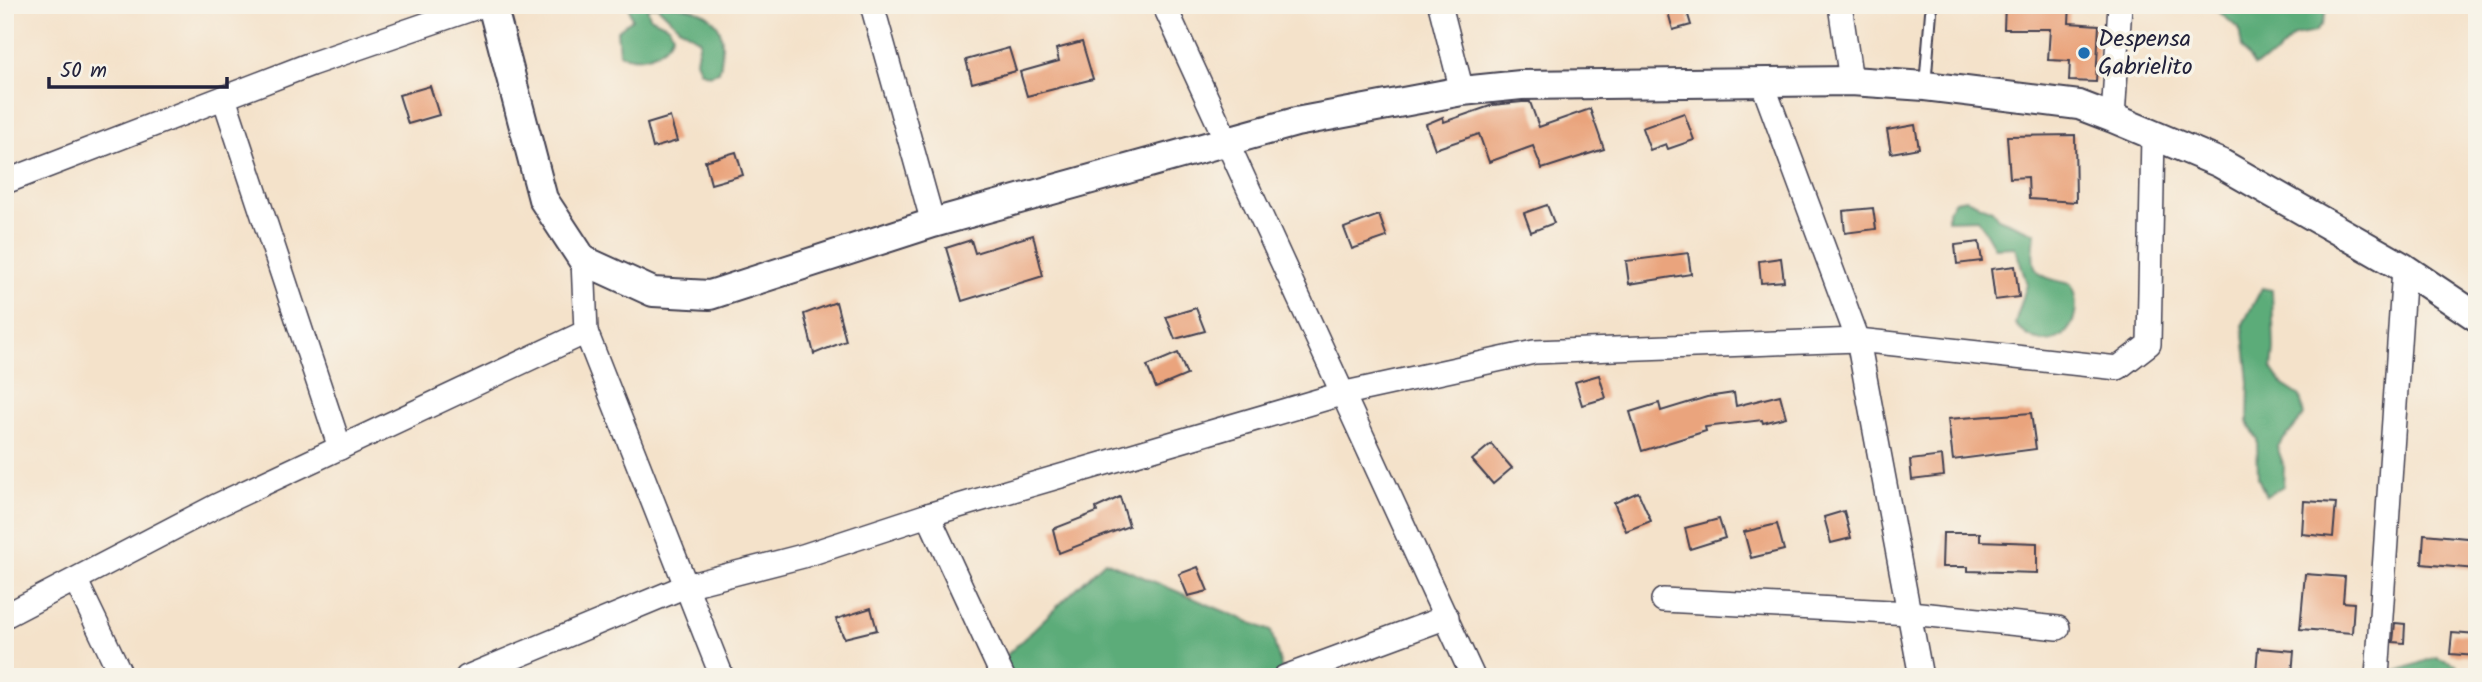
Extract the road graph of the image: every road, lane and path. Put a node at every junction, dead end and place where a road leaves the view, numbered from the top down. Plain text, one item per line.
1 (482, 5) edge
2 (492, 5) edge
3 (872, 5) edge
4 (1164, 5) edge
5 (1440, 5) edge
6 (1840, 5) edge
7 (2120, 5) edge
8 (1931, 12) dead end
9 (1851, 81) junction
10 (1762, 82) junction
11 (1925, 86) junction
12 (1462, 91) junction
13 (224, 98) junction
14 (2113, 118) junction
15 (2153, 134) junction
16 (1227, 141) junction
17 (5, 182) edge
18 (933, 223) junction
19 (583, 260) junction
20 (2404, 268) junction
21 (2477, 317) edge
22 (586, 332) junction
23 (1858, 340) junction
24 (1342, 394) junction
25 (340, 448) junction
26 (928, 515) junction
27 (76, 581) junction
28 (687, 586) junction
29 (1663, 600) dead end
30 (1910, 613) junction
31 (5, 616) edge
32 (1447, 617) junction
33 (2058, 628) dead end
34 (122, 677) edge
35 (467, 677) edge
36 (722, 677) edge
37 (1003, 677) edge
38 (1285, 677) edge
39 (1473, 677) edge
40 (1922, 677) edge
41 (2377, 677) edge

1 - 13 street
2 - 19 street
3 - 18 street
4 - 16 street
5 - 12 street
6 - 9 street
7 - 14 street
8 - 11 lane
9 - 10 street
9 - 11 street
10 - 12 street
10 - 23 street
11 - 14 street
12 - 16 street
13 - 17 street
13 - 25 street
14 - 15 street
15 - 20 street
15 - 23 street
16 - 18 street
16 - 24 street
18 - 19 street
19 - 22 street
20 - 21 street
20 - 41 street
22 - 25 street
22 - 28 street
23 - 24 street
23 - 30 street
24 - 26 street
24 - 32 street
25 - 27 street
26 - 28 street
26 - 37 street
27 - 31 street
27 - 34 street
28 - 35 street
28 - 36 street
29 - 30 street
30 - 33 street
30 - 40 street
32 - 38 street
32 - 39 street

